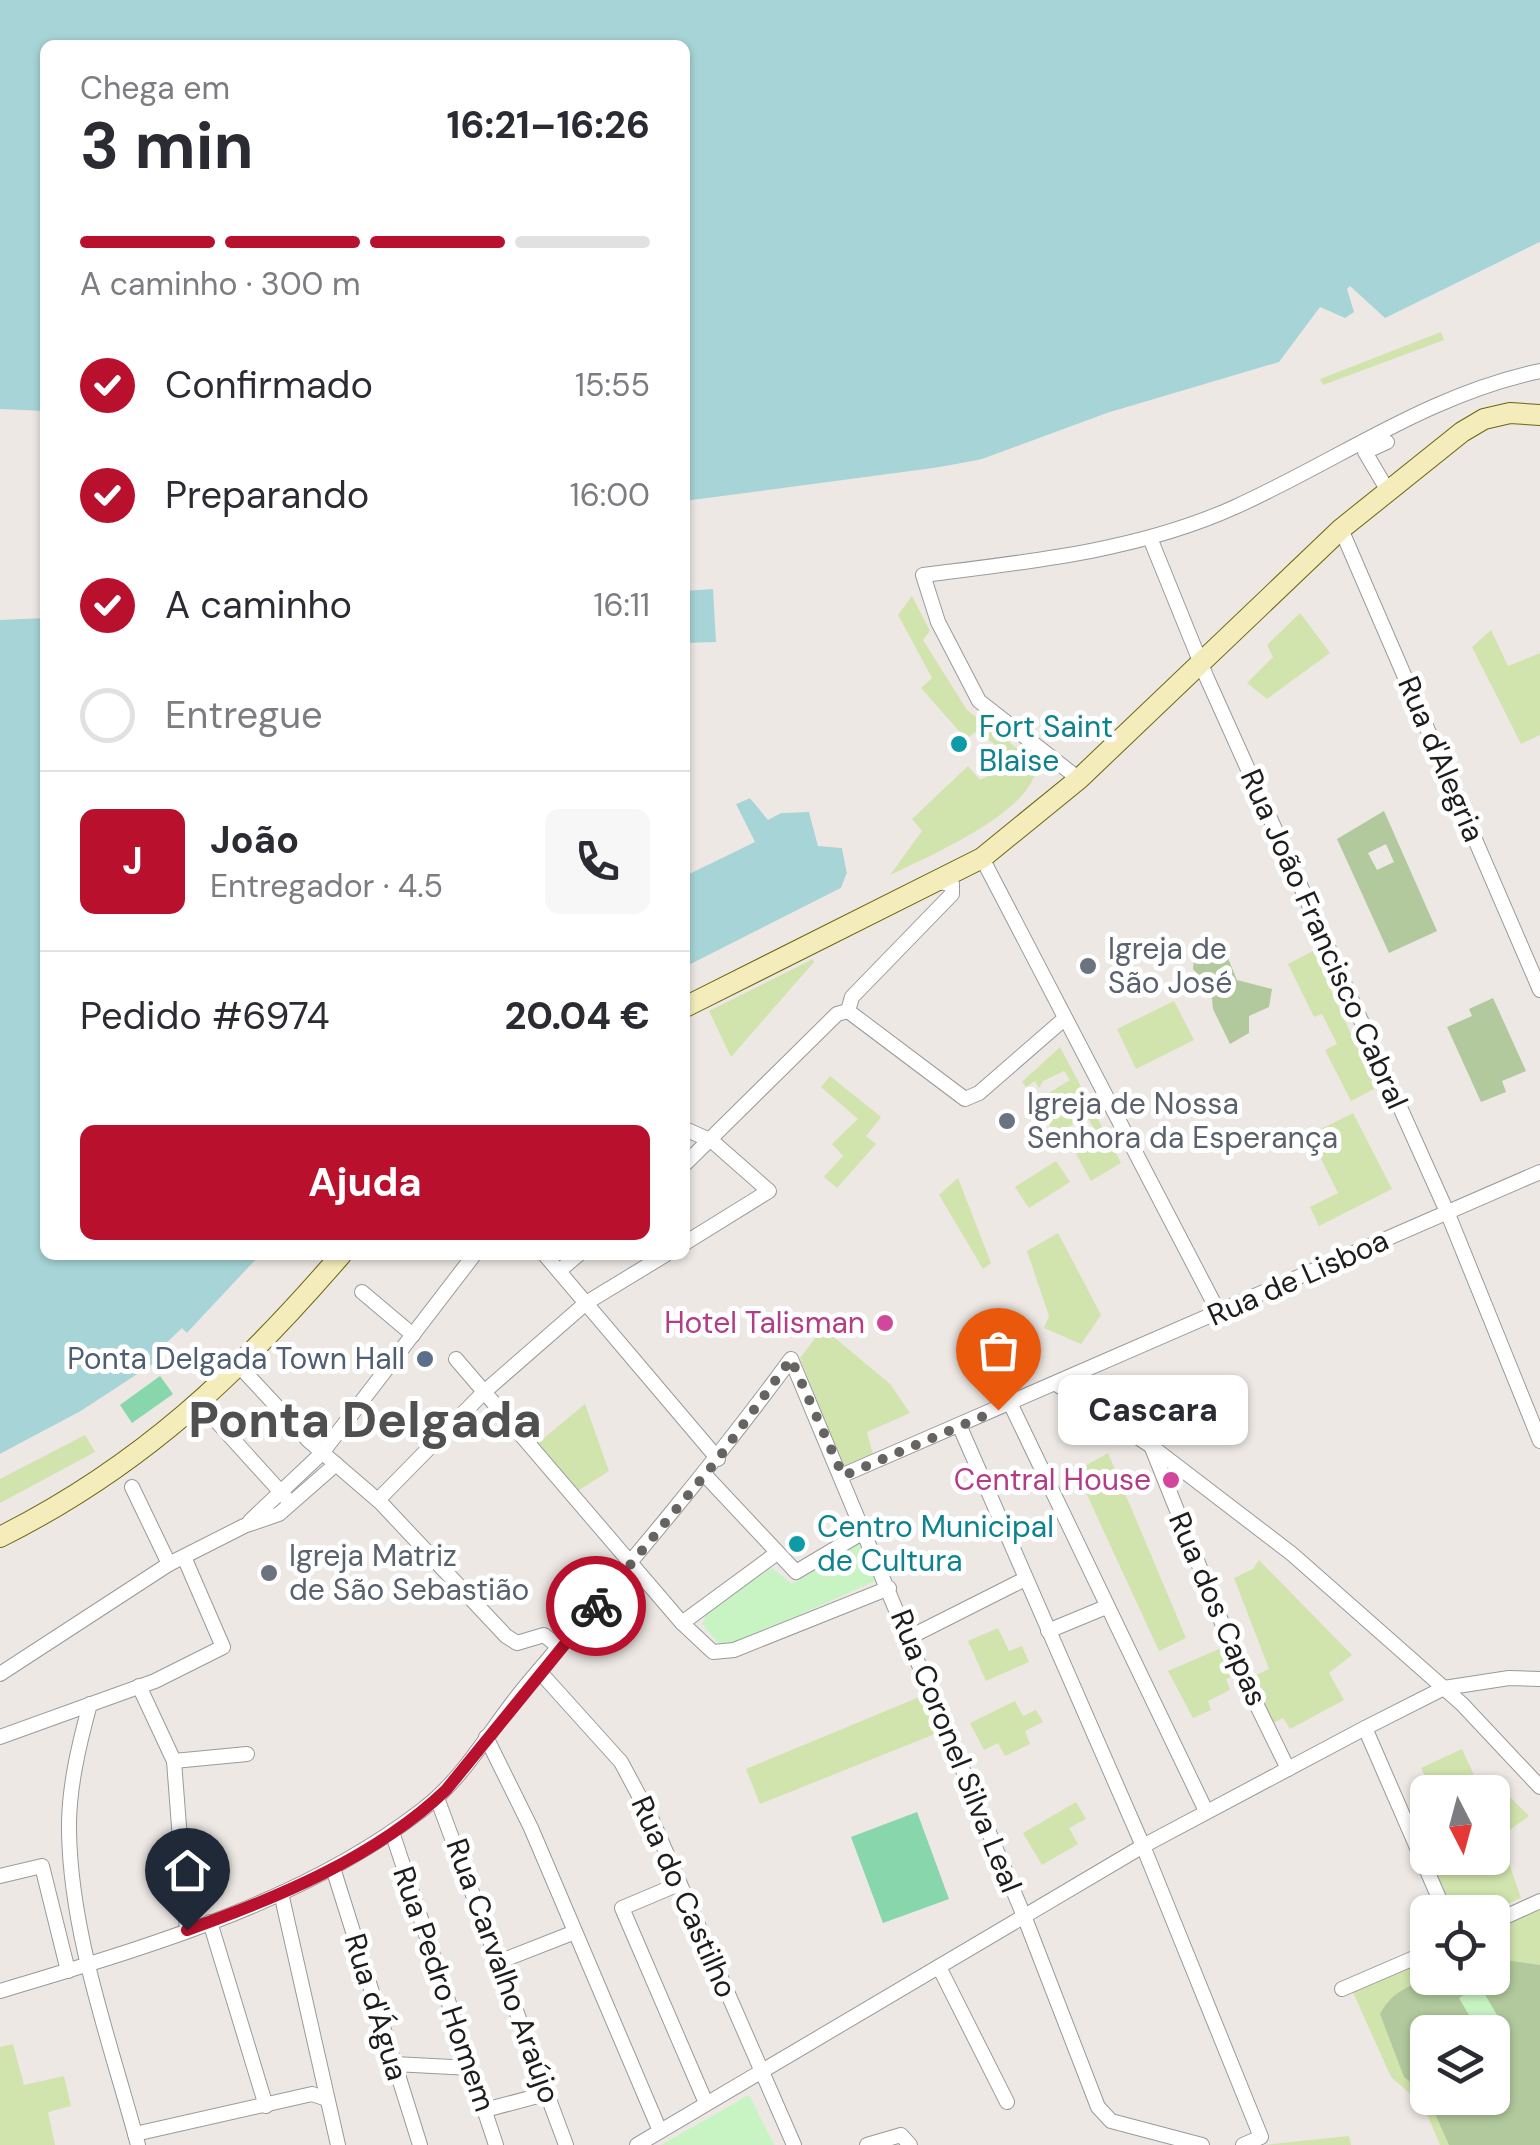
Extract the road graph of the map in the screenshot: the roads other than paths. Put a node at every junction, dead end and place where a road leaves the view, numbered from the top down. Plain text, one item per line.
1 (1540, 371) edge
2 (1540, 414) edge
3 (1387, 442) dead end
4 (1388, 491) junction
5 (1342, 528) junction
6 (1150, 538) junction
7 (1202, 665) junction
8 (1079, 779) junction
9 (982, 858) junction
10 (938, 882) junction
11 (1540, 990) edge
12 (690, 1004) edge
13 (848, 1011) junction
14 (1063, 1020) junction
15 (690, 1132) edge
16 (712, 1141) junction
17 (690, 1160) edge
18 (1540, 1172) edge
19 (1448, 1214) junction
20 (690, 1239) edge
21 (337, 1260) edge
22 (470, 1260) edge
23 (549, 1260) edge
24 (572, 1260) edge
25 (656, 1260) edge
26 (559, 1271) junction
27 (362, 1292) dead end
28 (586, 1303) junction
29 (1218, 1313) junction
30 (412, 1335) junction
31 (456, 1359) dead end
32 (240, 1368) junction
33 (1056, 1384) junction
34 (484, 1392) junction
35 (200, 1403) junction
36 (1011, 1405) junction
37 (960, 1427) junction
38 (1540, 1441) edge
39 (1151, 1446) junction
40 (322, 1453) junction
41 (718, 1459) junction
42 (336, 1464) junction
43 (705, 1475) junction
44 (843, 1476) junction
45 (132, 1487) dead end
46 (287, 1499) junction
47 (378, 1500) junction
48 (865, 1531) junction
49 (0, 1536) edge
50 (776, 1553) junction
51 (184, 1557) junction
52 (170, 1564) junction
53 (632, 1565) junction
54 (1025, 1579) junction
55 (889, 1588) junction
56 (1106, 1607) junction
57 (682, 1623) junction
58 (1048, 1631) junction
59 (910, 1637) junction
60 (559, 1647) junction
61 (539, 1670) junction
62 (0, 1674) edge
63 (1540, 1679) edge
64 (139, 1686) junction
65 (1444, 1688) junction
66 (94, 1702) junction
67 (1364, 1728) junction
68 (0, 1737) edge
69 (486, 1737) junction
70 (247, 1754) dead end
71 (174, 1761) junction
72 (1288, 1770) junction
73 (1540, 1786) edge
74 (437, 1798) junction
75 (1206, 1811) junction
76 (392, 1832) junction
77 (1143, 1846) junction
78 (332, 1868) junction
79 (0, 1876) edge
80 (679, 1884) junction
81 (281, 1892) junction
82 (1438, 1895) edge
83 (1540, 1901) edge
84 (1510, 1915) edge
85 (1024, 1916) junction
86 (210, 1922) junction
87 (187, 1930) junction
88 (575, 1932) junction
89 (1410, 1960) edge
90 (500, 1961) junction
91 (89, 1964) junction
92 (939, 1967) junction
93 (68, 1970) junction
94 (1342, 1989) dead end
95 (0, 1991) edge
96 (394, 2064) junction
97 (471, 2068) junction
98 (758, 2072) junction
99 (549, 2093) junction
100 (324, 2098) junction
101 (1007, 2102) dead end
102 (706, 2103) junction
103 (266, 2106) junction
104 (485, 2110) junction
105 (660, 2131) junction
106 (137, 2139) edge
107 (338, 2145) edge
108 (420, 2145) edge
109 (496, 2145) edge
110 (566, 2145) edge
111 (637, 2145) edge
112 (786, 2145) edge
113 (794, 2145) edge
114 (868, 2145) edge
115 (910, 2145) edge
116 (1202, 2145) edge
117 (1243, 2145) edge

1 - 6 street
2 - 4 main road
3 - 4 street
4 - 5 main road
5 - 7 main road
5 - 11 street, Rua d'Alegria
6 - 7 street, Rua João Francisco Cabral
6 - 8 street
7 - 8 main road
7 - 19 street, Rua João Francisco Cabral
8 - 9 main road
9 - 10 main road
9 - 14 street
10 - 12 main road
10 - 13 street
13 - 14 street
13 - 16 street
14 - 29 street
15 - 16 street
16 - 17 street
16 - 20 street
18 - 19 street, Rua de Lisboa
19 - 29 street, Rua de Lisboa
19 - 38 street, Rua João Francisco Cabral
21 - 32 main road
22 - 30 street
23 - 26 street
24 - 26 street
25 - 28 street
26 - 28 street
27 - 30 street
28 - 34 street
28 - 41 street
29 - 33 street, Rua de Lisboa
30 - 40 street
31 - 34 street
32 - 35 main road
32 - 40 street
33 - 36 street, Rua de Lisboa
33 - 39 street
34 - 47 street
34 - 53 street
35 - 46 street
35 - 49 main road
36 - 37 street, Rua de Lisboa
36 - 56 street
37 - 44 street, Rua de Lisboa
37 - 54 street
39 - 65 street
39 - 72 street, Rua dos Capas
40 - 42 street
40 - 46 street
41 - 43 street
41 - 44 street, Rua Coronel Silva Leal
42 - 46 street
42 - 47 street
43 - 50 street
43 - 53 street
44 - 48 street, Rua Coronel Silva Leal
45 - 52 street
46 - 51 street
47 - 60 street
48 - 50 street
48 - 55 street, Rua Coronel Silva Leal
50 - 57 street
51 - 52 street
51 - 64 street
52 - 62 street
53 - 57 street
53 - 60 street
54 - 58 street
54 - 59 street
55 - 57 street
55 - 59 street, Rua Coronel Silva Leal
56 - 58 street
56 - 75 street
58 - 77 street
59 - 85 street, Rua Coronel Silva Leal
60 - 61 street
61 - 69 street
61 - 80 street, Rua do Castilho
63 - 65 street
64 - 66 street
64 - 71 street
65 - 67 street
65 - 73 street
66 - 68 street
66 - 91 street
67 - 72 street
67 - 82 street
69 - 74 street
69 - 88 street
70 - 71 street
71 - 87 street
72 - 75 street
74 - 76 street
74 - 90 street, Rua Carvalho Araújo
75 - 77 street
76 - 78 street
76 - 97 street, Rua Pedro Homem
77 - 85 street
77 - 117 street
78 - 81 street
78 - 96 street, Rua d'Água
79 - 93 street
80 - 98 street, Rua do Castilho
80 - 102 street
81 - 86 street
81 - 100 street
83 - 84 street
85 - 92 street
85 - 116 street, Rua Coronel Silva Leal
86 - 87 street
86 - 103 street
87 - 91 street
88 - 90 street
88 - 105 street
89 - 94 street
90 - 99 street, Rua Carvalho Araújo
91 - 93 street
91 - 106 street
92 - 98 street
92 - 101 street
93 - 95 street
96 - 97 street
96 - 108 street, Rua d'Água
97 - 104 street, Rua Pedro Homem
98 - 102 street
98 - 112 street
98 - 113 street, Rua do Castilho
99 - 104 street
99 - 110 street, Rua Carvalho Araújo
100 - 103 street
100 - 107 street
102 - 105 street
103 - 106 street
104 - 109 street, Rua Pedro Homem
105 - 111 street
114 - 115 street

